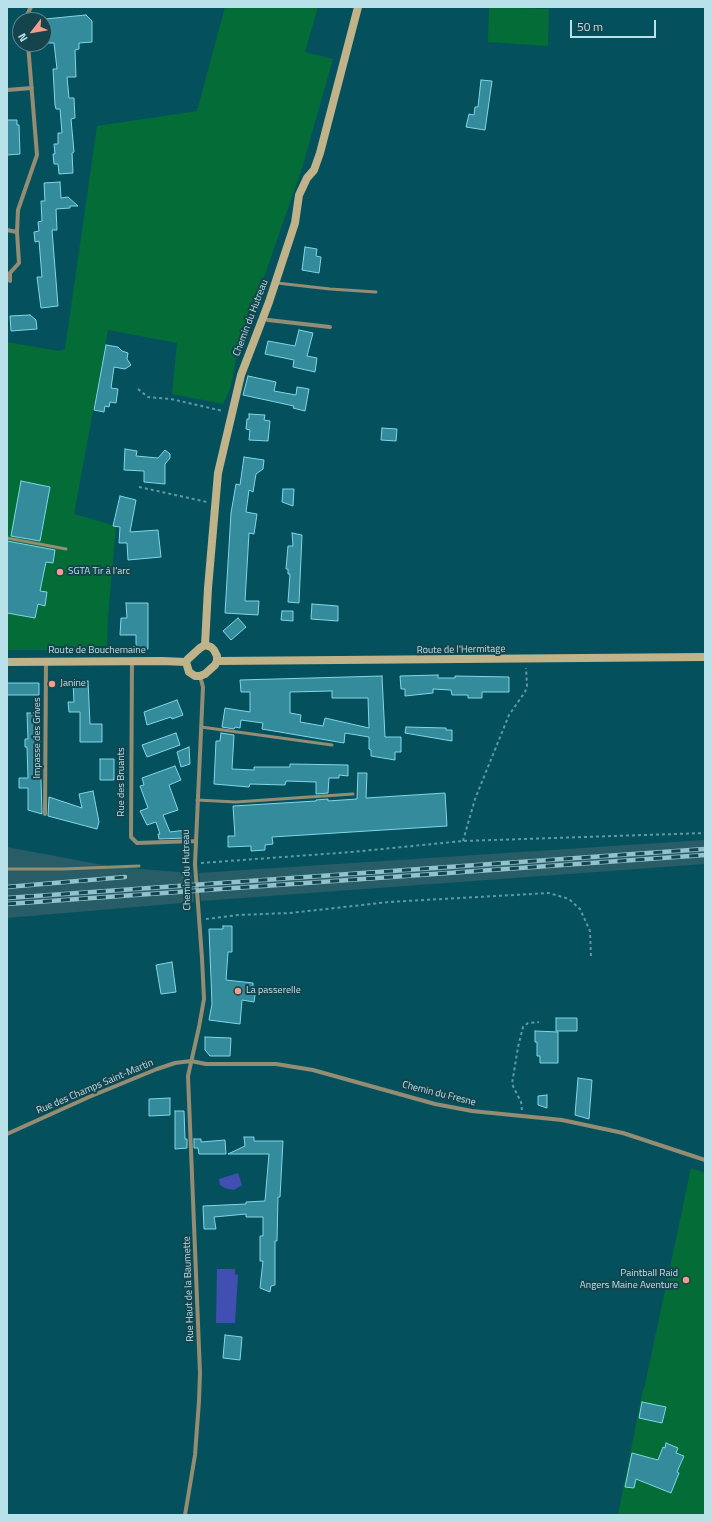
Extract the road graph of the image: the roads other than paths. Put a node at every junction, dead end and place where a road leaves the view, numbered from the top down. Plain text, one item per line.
1 (358, 7) edge
2 (29, 52) edge
3 (32, 88) junction
4 (7, 90) edge
5 (7, 230) edge
6 (17, 232) junction
7 (9, 273) edge
8 (8, 282) edge
9 (275, 282) junction
10 (376, 292) dead end
11 (262, 318) junction
12 (330, 327) dead end
13 (7, 538) edge
14 (66, 549) dead end
15 (205, 645) junction
16 (705, 657) edge
17 (46, 661) junction
18 (132, 661) junction
19 (217, 661) junction
20 (7, 662) edge
21 (186, 662) junction
22 (200, 676) junction
23 (201, 727) junction
24 (332, 745) dead end
25 (353, 794) dead end
26 (197, 800) junction
27 (45, 814) dead end
28 (195, 841) junction
29 (139, 866) dead end
30 (7, 869) edge
31 (191, 1061) junction
32 (7, 1134) edge
33 (705, 1160) edge
34 (185, 1515) edge

1 - 9 street, Chemin du Hutreau
2 - 3 street
3 - 4 street
3 - 6 street
5 - 6 street
6 - 7 street
7 - 8 street
9 - 10 lane
9 - 11 street, Chemin du Hutreau
11 - 12 street
11 - 15 street, Chemin du Hutreau
13 - 14 lane
15 - 19 street
15 - 21 street
16 - 19 street, Route de l'Hermitage
17 - 18 street, Route de Bouchemaine
17 - 20 street, Route de Bouchemaine
17 - 27 street, Impasse des Grives
18 - 21 street, Route de Bouchemaine
18 - 28 street, Rue des Bruants
19 - 22 street
21 - 22 street
22 - 23 street, Chemin du Hutreau
23 - 24 lane
23 - 26 street, Chemin du Hutreau
25 - 26 lane
26 - 28 street, Chemin du Hutreau
28 - 31 street, Chemin du Hutreau
29 - 30 lane
31 - 32 street, Rue des Champs Saint-Martin
31 - 33 street, Chemin du Fresne
31 - 34 street, Rue Haut de la Baumette

